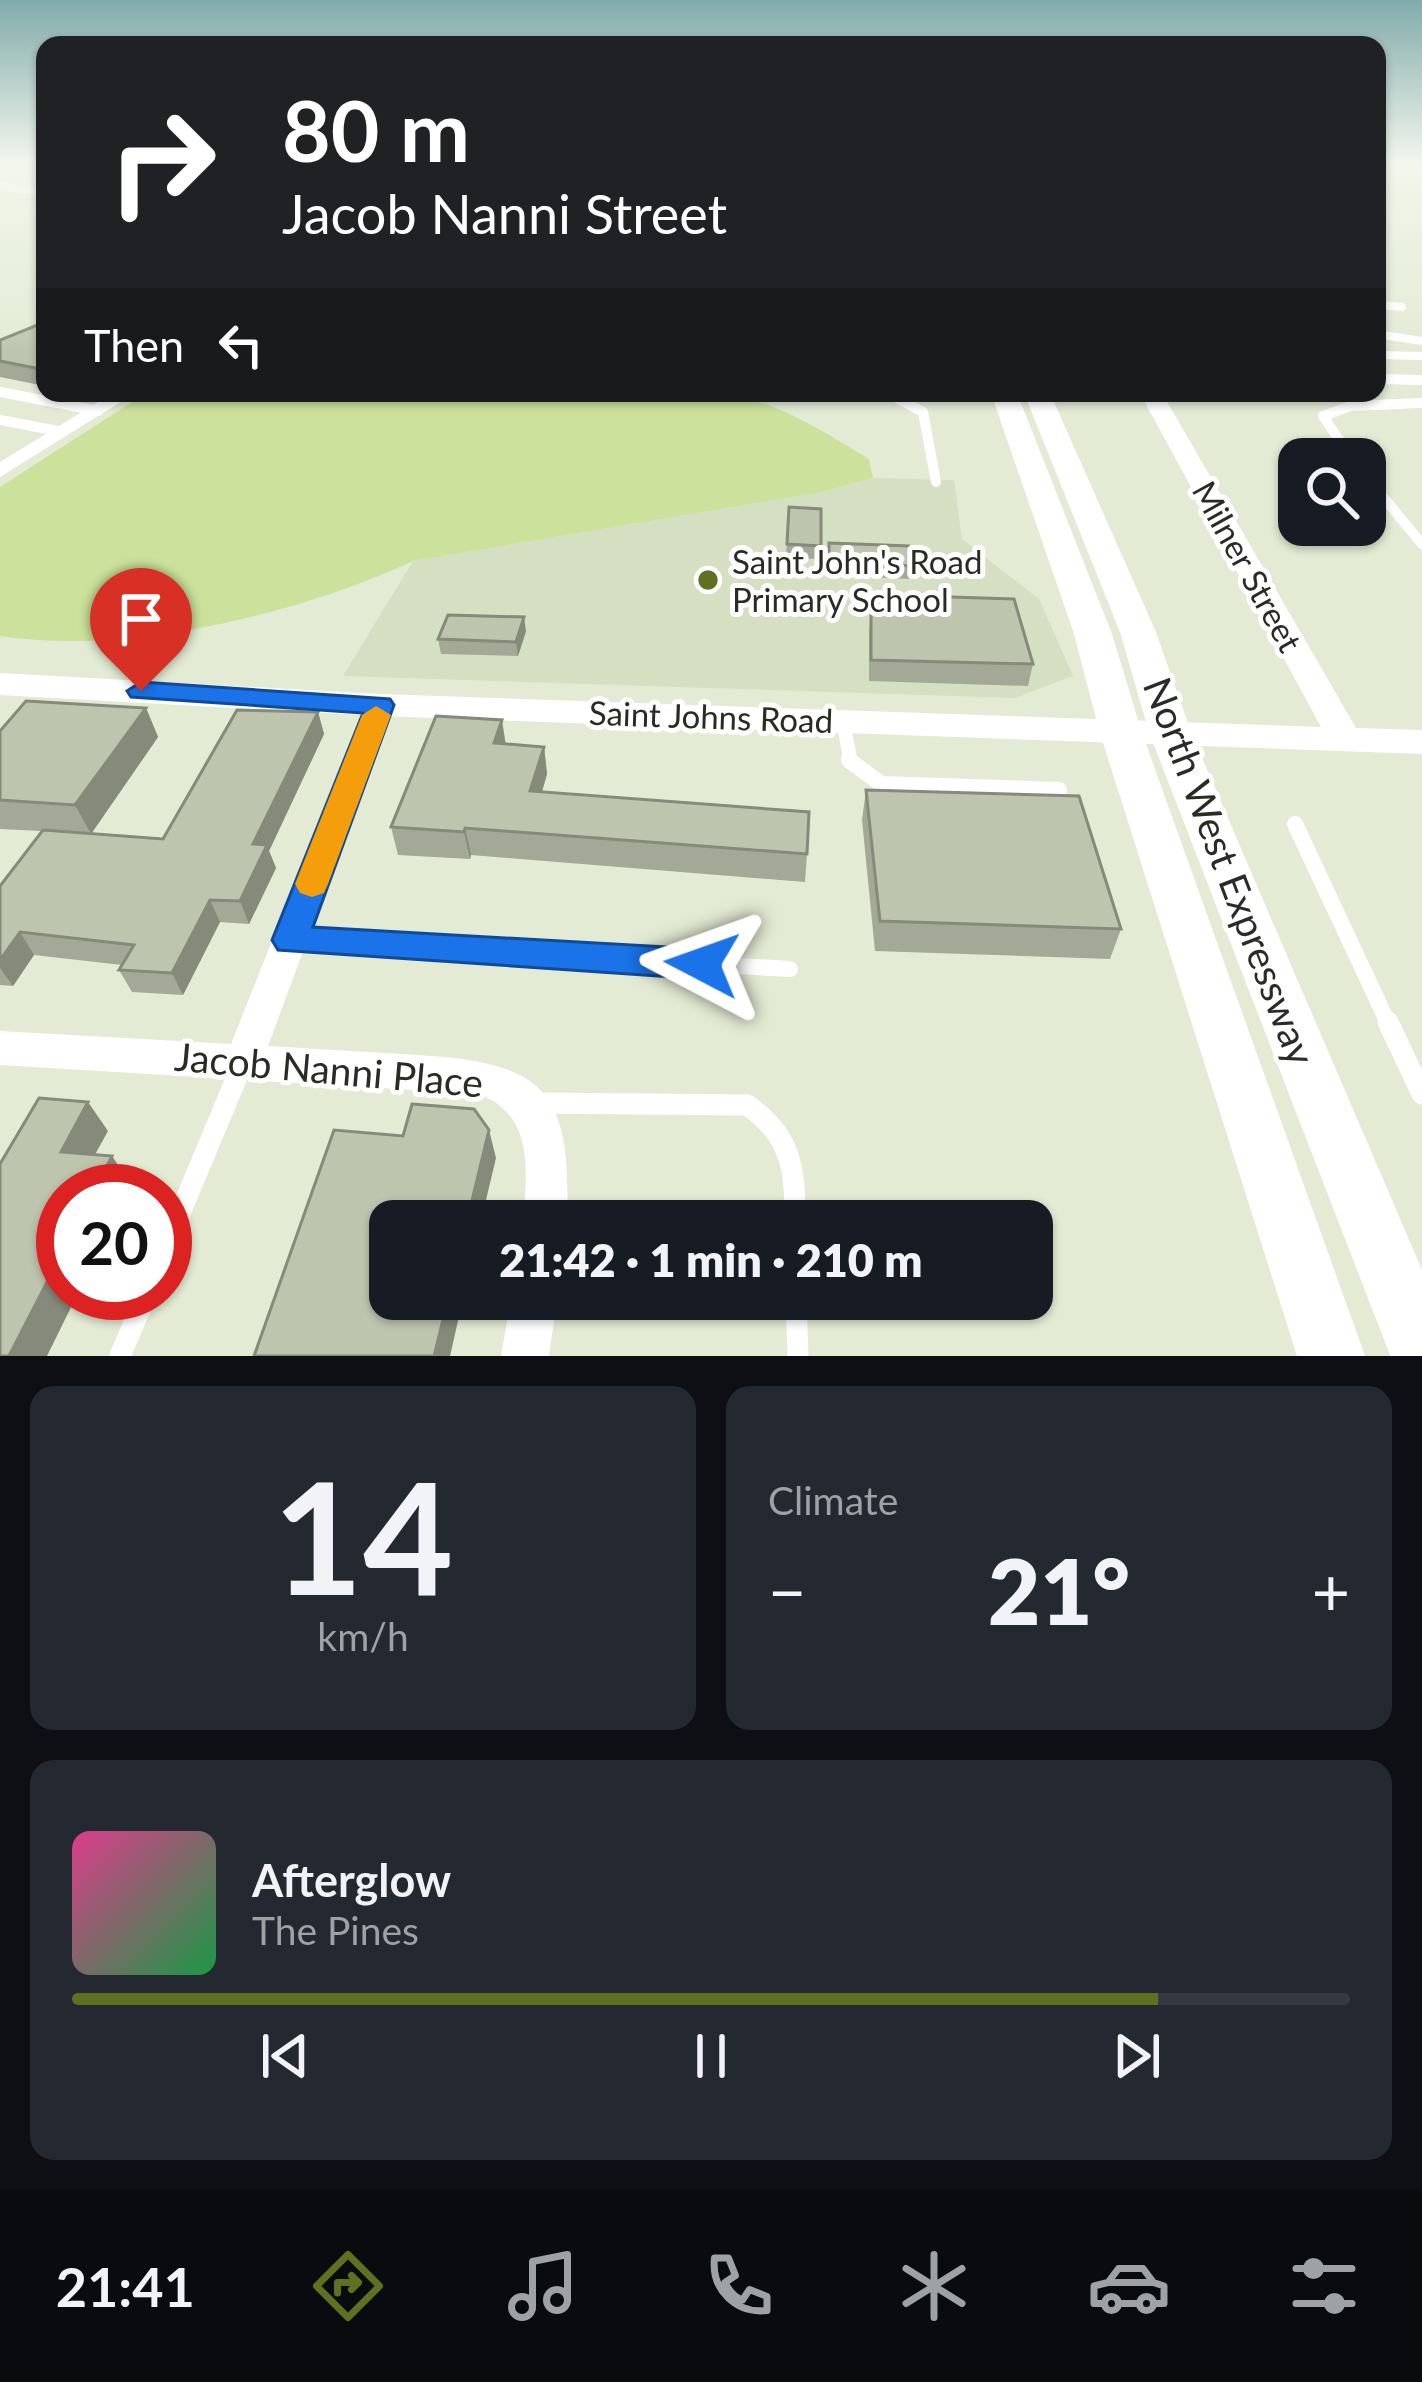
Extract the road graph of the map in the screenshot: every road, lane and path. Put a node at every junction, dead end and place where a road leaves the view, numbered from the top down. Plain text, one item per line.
1 (1386, 306) edge
2 (1402, 307) dead end
3 (1386, 335) edge
4 (1422, 341) edge
5 (1386, 355) edge
6 (1422, 356) edge
7 (1386, 380) edge
8 (1422, 380) edge
9 (1386, 385) edge
10 (0, 392) edge
11 (36, 399) edge
12 (52, 402) edge
13 (112, 402) edge
14 (902, 402) edge
15 (1023, 402) edge
16 (1024, 402) edge
17 (1156, 402) edge
18 (1402, 402) junction
19 (1422, 403) edge
20 (98, 411) junction
21 (0, 420) edge
22 (63, 432) junction
23 (1338, 438) edge
24 (0, 471) edge
25 (936, 482) dead end
26 (1386, 500) edge
27 (1422, 544) edge
28 (0, 684) edge
29 (380, 705) junction
30 (843, 721) junction
31 (1120, 730) junction
32 (1170, 732) junction
33 (1345, 739) junction
34 (1422, 742) edge
35 (1059, 790) edge
36 (1295, 824) dead end
37 (290, 940) junction
38 (790, 969) dead end
39 (0, 1048) edge
40 (244, 1059) junction
41 (1422, 1094) edge
42 (531, 1102) junction
43 (192, 1184) edge
44 (546, 1200) edge
45 (795, 1200) edge
46 (135, 1320) edge
47 (531, 1320) edge
48 (796, 1320) edge
49 (1422, 1350) edge
50 (120, 1356) edge
51 (525, 1356) edge
52 (797, 1356) edge
53 (1331, 1356) edge

1 - 2 lane
3 - 4 lane
5 - 6 lane
7 - 8 street
9 - 18 lane
10 - 11 lane
12 - 20 lane
13 - 20 street
14 - 25 lane
15 - 31 main road, North West Expressway
16 - 32 main road, North West Expressway
17 - 33 street, Milner Street
18 - 19 lane
18 - 23 lane
20 - 22 street
21 - 22 lane
22 - 24 street
26 - 27 lane
28 - 29 street, Saint Johns Road
29 - 30 street, Saint Johns Road
29 - 37 street
30 - 31 street, Saint Johns Road
30 - 35 lane
31 - 32 street, Saint Johns Road
31 - 53 main road, North West Expressway
32 - 33 street, Saint Johns Road
32 - 49 main road, North West Expressway
33 - 34 street, Saint Johns Road
36 - 41 lane
37 - 38 lane
37 - 40 street
39 - 40 street, Jacob Nanni Place
40 - 42 street, Jacob Nanni Place
40 - 43 lane
42 - 44 street, Jacob Nanni Place
42 - 45 lane
46 - 50 lane
47 - 51 street
48 - 52 lane

